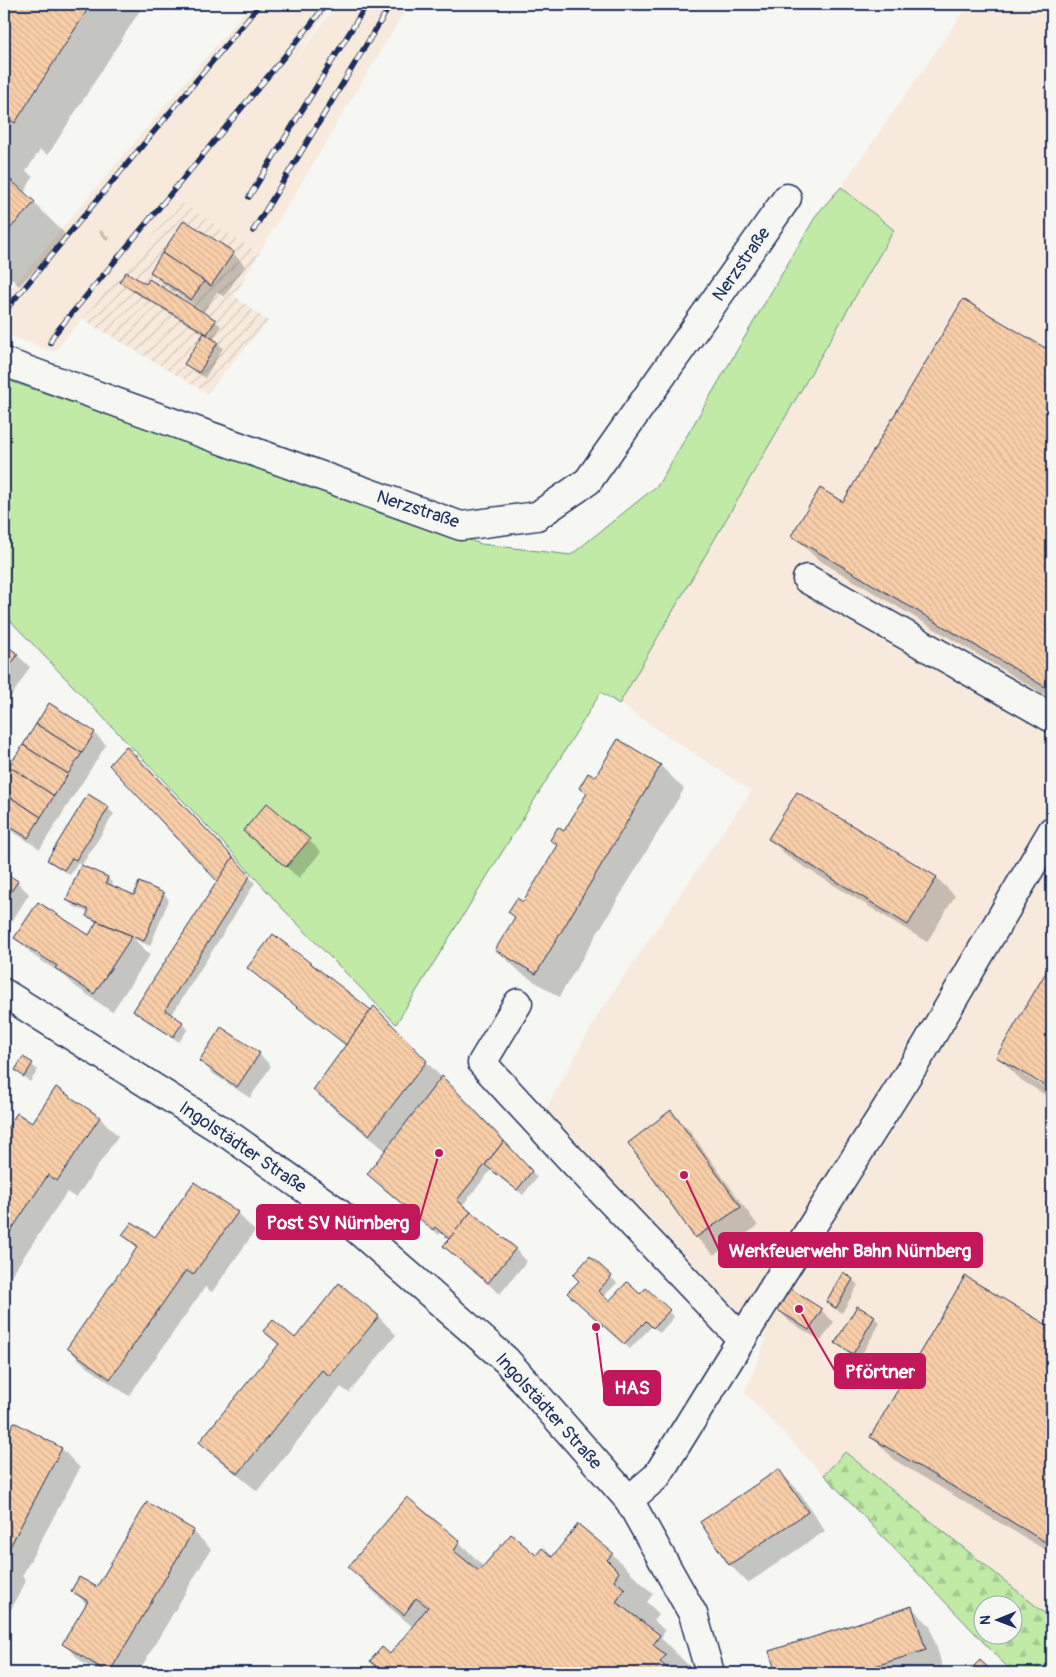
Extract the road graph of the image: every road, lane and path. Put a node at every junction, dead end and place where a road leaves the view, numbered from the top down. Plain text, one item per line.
1 (787, 198) dead end
2 (4, 362) edge
3 (807, 579) dead end
4 (1052, 718) edge
5 (1052, 831) edge
6 (4, 994) edge
7 (518, 1003) dead end
8 (742, 1338) junction
9 (629, 1500) junction
10 (710, 1673) edge

1 - 2 street, Nerzstraße
3 - 4 street
5 - 8 street
6 - 9 street, Ingolstädter Straße
7 - 8 street
8 - 9 street
9 - 10 street, Ingolstädter Straße

